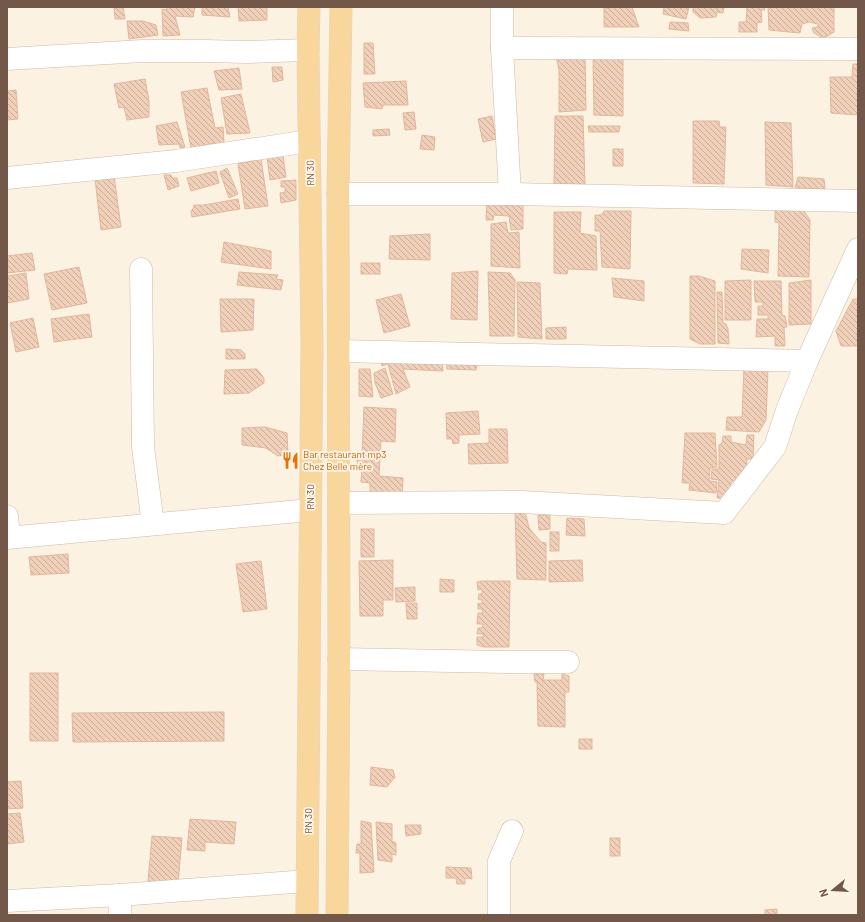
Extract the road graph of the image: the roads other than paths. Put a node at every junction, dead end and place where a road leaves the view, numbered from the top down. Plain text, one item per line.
1 (309, 7) edge
2 (340, 7) edge
3 (502, 7) edge
4 (502, 48) junction
5 (858, 49) edge
6 (308, 50) junction
7 (7, 59) edge
8 (309, 141) junction
9 (7, 178) edge
10 (338, 194) junction
11 (510, 194) junction
12 (858, 201) edge
13 (858, 249) edge
14 (141, 269) dead end
15 (339, 351) junction
16 (807, 361) junction
17 (339, 503) junction
18 (310, 510) junction
19 (7, 516) edge
20 (153, 524) junction
21 (8, 537) edge
22 (339, 659) junction
23 (568, 662) dead end
24 (512, 831) dead end
25 (307, 881) junction
26 (7, 901) edge
27 (120, 905) edge
28 (307, 915) edge
29 (337, 915) edge
30 (499, 915) edge

1 - 6 main road, RN 30 / RN 30
2 - 10 main road
3 - 4 street
4 - 5 street
4 - 11 street
6 - 7 street
6 - 8 main road, RN 30 / RN 30
8 - 9 street
8 - 18 main road, RN 30 / RN 30
10 - 11 street
10 - 15 main road
11 - 12 street
13 - 16 street
14 - 20 street
15 - 16 street
15 - 17 main road
16 - 17 street
17 - 22 main road
18 - 20 street
18 - 25 main road, RN 30 / RN 30
19 - 21 street
20 - 21 street
22 - 23 street
22 - 29 main road
24 - 30 street
25 - 27 street
25 - 28 main road, RN 30 / RN 30
26 - 27 street

